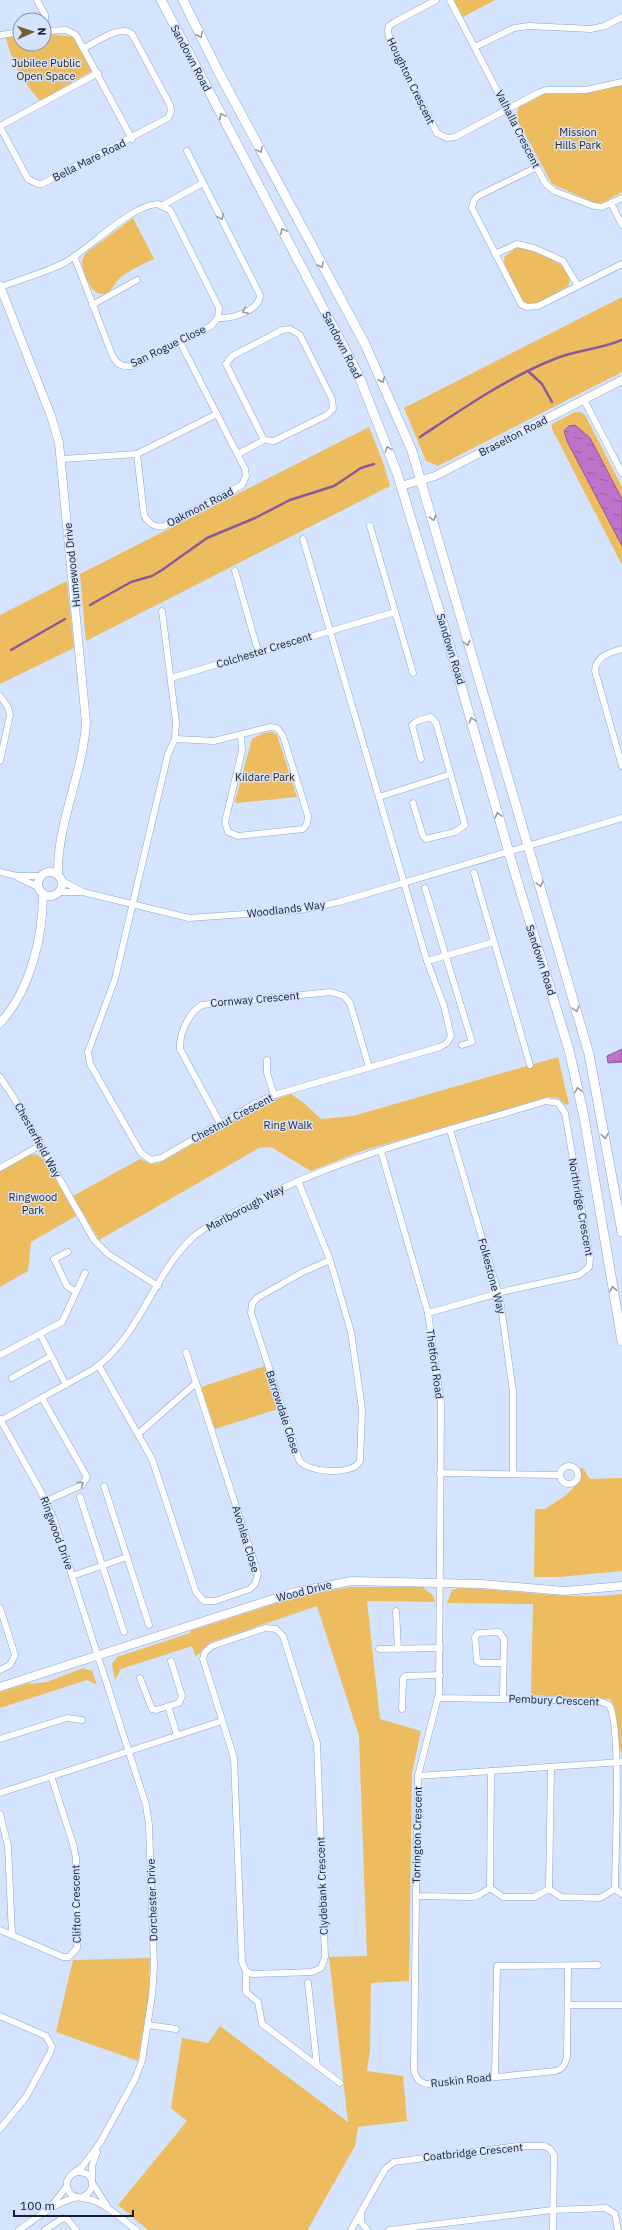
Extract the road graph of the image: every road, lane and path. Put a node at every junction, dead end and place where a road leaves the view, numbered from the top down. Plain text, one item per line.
1 (37, 0) edge
2 (160, 0) edge
3 (183, 0) edge
4 (436, 0) edge
5 (450, 0) edge
6 (43, 12) edge
7 (622, 17) edge
8 (52, 31) edge
9 (12, 33) edge
10 (0, 34) edge
11 (475, 47) junction
12 (84, 48) junction
13 (98, 74) junction
14 (622, 82) edge
15 (508, 108) junction
16 (0, 127) edge
17 (132, 139) junction
18 (187, 151) dead end
19 (537, 167) junction
20 (203, 183) junction
21 (622, 198) edge
22 (611, 203) junction
23 (163, 205) junction
24 (622, 225) edge
25 (495, 254) junction
26 (74, 256) junction
27 (622, 264) edge
28 (137, 280) dead end
29 (578, 286) junction
30 (0, 287) edge
31 (92, 304) junction
32 (218, 318) junction
33 (180, 342) junction
34 (622, 380) edge
35 (584, 400) junction
36 (217, 414) junction
37 (264, 440) junction
38 (137, 454) junction
39 (238, 454) junction
40 (62, 459) junction
41 (622, 473) edge
42 (422, 480) junction
43 (401, 486) junction
44 (370, 526) dead end
45 (303, 539) dead end
46 (235, 571) dead end
47 (162, 611) dead end
48 (395, 612) junction
49 (330, 631) junction
50 (622, 649) edge
51 (258, 652) junction
52 (413, 673) dead end
53 (171, 678) junction
54 (0, 696) edge
55 (241, 735) junction
56 (175, 739) junction
57 (420, 759) dead end
58 (0, 761) edge
59 (622, 766) edge
60 (451, 774) junction
61 (379, 797) junction
62 (413, 804) dead end
63 (622, 818) edge
64 (529, 847) junction
65 (59, 851) junction
66 (509, 853) junction
67 (0, 872) edge
68 (474, 873) dead end
69 (45, 874) junction
70 (10, 875) junction
71 (60, 878) junction
72 (404, 882) junction
73 (425, 888) dead end
74 (40, 890) junction
75 (60, 892) junction
76 (83, 892) junction
77 (52, 896) junction
78 (132, 904) junction
79 (41, 924) junction
80 (494, 942) junction
81 (446, 955) junction
82 (427, 961) junction
83 (0, 1023) edge
84 (462, 1045) dead end
85 (267, 1060) dead end
86 (530, 1065) dead end
87 (369, 1067) junction
88 (0, 1077) edge
89 (274, 1095) junction
90 (558, 1103) joint
91 (220, 1123) junction
92 (450, 1130) junction
93 (41, 1145) junction
94 (381, 1151) junction
95 (0, 1168) edge
96 (298, 1181) junction
97 (622, 1232) edge
98 (68, 1252) dead end
99 (330, 1260) junction
100 (85, 1273) dead end
101 (158, 1286) junction
102 (76, 1292) junction
103 (498, 1293) junction
104 (428, 1313) junction
105 (40, 1334) junction
106 (622, 1341) edge
107 (186, 1352) dead end
108 (0, 1355) edge
109 (51, 1356) junction
110 (99, 1366) junction
111 (12, 1378) dead end
112 (196, 1383) junction
113 (66, 1385) junction
114 (42, 1398) junction
115 (0, 1420) edge
116 (138, 1434) junction
117 (440, 1473) junction
118 (513, 1474) junction
119 (560, 1475) dead end
120 (104, 1486) dead end
121 (80, 1497) dead end
122 (46, 1501) junction
123 (127, 1557) junction
124 (102, 1566) junction
125 (72, 1576) junction
126 (440, 1583) junction
127 (622, 1586) edge
128 (0, 1608) edge
129 (396, 1611) dead end
130 (149, 1625) dead end
131 (124, 1632) dead end
132 (398, 1648) junction
133 (440, 1648) junction
134 (379, 1649) dead end
135 (97, 1655) junction
136 (171, 1661) dead end
137 (503, 1663) junction
138 (0, 1670) edge
139 (440, 1675) junction
140 (140, 1678) dead end
141 (0, 1687) edge
142 (439, 1698) junction
143 (503, 1699) junction
144 (168, 1706) junction
145 (402, 1709) dead end
146 (82, 1720) dead end
147 (222, 1721) junction
148 (177, 1735) junction
149 (0, 1739) edge
150 (129, 1751) junction
151 (619, 1763) edge
152 (551, 1767) junction
153 (491, 1771) junction
154 (51, 1776) junction
155 (418, 1776) junction
156 (0, 1793) edge
157 (0, 1814) edge
158 (490, 1888) junction
159 (549, 1889) junction
160 (615, 1889) junction
161 (622, 1894) edge
162 (416, 1896) junction
163 (0, 1930) edge
164 (12, 1935) junction
165 (598, 1965) dead end
166 (568, 1966) junction
167 (246, 1971) junction
168 (308, 1983) dead end
169 (568, 2005) junction
170 (622, 2005) edge
171 (0, 2016) edge
172 (148, 2025) junction
173 (176, 2029) dead end
174 (317, 2066) junction
175 (496, 2076) junction
176 (340, 2084) dead end
177 (0, 2129) edge
178 (100, 2143) junction
179 (73, 2173) junction
180 (92, 2182) junction
181 (67, 2186) junction
182 (80, 2197) junction
183 (48, 2209) junction
184 (111, 2210) junction
185 (362, 2210) junction
186 (552, 2210) junction
187 (619, 2220) edge
188 (19, 2230) edge
189 (45, 2230) edge
190 (76, 2230) edge
191 (136, 2230) edge
192 (351, 2230) edge
193 (367, 2230) edge
194 (389, 2230) edge
195 (553, 2230) edge
196 (618, 2230) edge

1 - 6 street
43 -> 2 main road, Sandown Road
3 -> 42 main road, Sandown Road
4 - 15 street, Houghton Crescent
5 - 11 street, Valhalla Crescent
7 - 11 street
8 - 12 street, Bella Mare Road
9 - 10 street
11 - 15 street, Valhalla Crescent
12 - 13 street, Bella Mare Road
12 - 17 street
13 - 16 street
13 - 17 street, Bella Mare Road
14 - 15 street
15 - 19 street, Valhalla Crescent
16 - 17 street, Bella Mare Road
18 - 20 street
19 - 22 street, Valhalla Crescent
19 - 25 street
20 - 23 street
20 -> 32 street
21 - 22 street, Valhalla Crescent
22 - 24 street
23 - 26 street
23 - 32 street, San Rogue Close
25 - 29 street
25 - 29 street
26 - 30 street
26 - 31 street, San Rogue Close
27 - 29 street
28 - 31 street
30 - 40 street, Humewood Drive
31 - 33 street, San Rogue Close
32 - 33 street, San Rogue Close
33 - 36 street, Oakmont Road
34 - 35 street, Braselton Road
35 - 41 street
35 - 42 street, Braselton Road
36 - 38 street
36 - 39 street, Oakmont Road
37 - 37 street
37 - 39 street
38 - 39 street, Oakmont Road
38 - 40 street
40 - 65 street, Humewood Drive
42 - 43 street, Braselton Road
42 -> 64 main road, Sandown Road
66 -> 43 main road, Sandown Road
44 - 48 street
45 - 49 street
46 - 51 street
47 - 53 street
48 - 49 street, Colchester Crescent
48 - 52 street
49 - 51 street, Colchester Crescent
49 - 61 street
50 - 59 street
51 - 53 street, Colchester Crescent
53 - 56 street
54 - 58 street
55 - 55 street
55 - 56 street
56 - 78 street
57 - 60 street
60 - 61 street
60 - 62 street
61 - 72 street
63 - 64 street, Woodlands Way
64 - 66 street, Woodlands Way
64 -> 97 main road, Sandown Road
65 - 69 street, Humewood Drive
65 - 71 street, Humewood Drive
66 - 72 street, Woodlands Way
106 -> 66 main road, Sandown Road
67 - 70 street
68 - 80 street
69 - 70 street
69 - 71 street
69 - 74 street, Humewood Drive
70 - 74 street
71 - 75 street, Humewood Drive
71 - 76 street, Woodlands Way
72 - 78 street, Woodlands Way
72 - 82 street, Chestnut Crescent
73 - 81 street
74 - 77 street
74 - 79 street
75 - 76 street, Woodlands Way
75 - 77 street
76 - 78 street, Woodlands Way
77 - 79 street
78 - 91 street, Chestnut Crescent
79 - 83 street
80 - 81 street
80 - 86 street
81 - 82 street
81 - 84 street
82 - 87 street, Chestnut Crescent
85 - 89 street
87 - 89 street, Chestnut Crescent
87 - 91 street, Cornway Crescent
88 - 93 street, Chesterfield Way
89 - 91 street, Chestnut Crescent
90 - 92 street, Marlborough Way
90 - 103 street, Northridge Crescent
92 - 94 street, Marlborough Way
92 - 103 street, Folkestone Way
93 - 95 street
93 - 101 street, Chesterfield Way
94 - 96 street, Marlborough Way
94 - 104 street, Thetford Road
96 - 99 street, Barrowdale Close
96 - 101 street, Marlborough Way
98 - 102 street
99 - 99 street, Barrowdale Close
100 - 102 street
101 - 110 street, Marlborough Way
102 - 105 street
103 - 104 street
103 - 118 street, Folkestone Way
104 - 117 street, Thetford Road
105 - 108 street
105 - 109 street
107 - 112 street, Avonlea Close
109 - 111 street
109 - 113 street
110 - 113 street, Marlborough Way
110 - 116 street, Avonlea Close
112 - 116 street
112 - 116 street, Avonlea Close
113 - 114 street, Marlborough Way
114 - 115 street, Marlborough Way
122 -> 114 street
115 - 122 street, Ringwood Drive
117 - 118 street
117 - 126 street, Thetford Road
118 - 119 street
120 - 123 street
121 - 124 street
122 - 125 street, Ringwood Drive
123 - 124 street
123 - 130 street
124 - 125 street
124 - 131 street
125 - 135 street, Ringwood Drive
126 - 127 street, Wood Drive
126 - 133 street, Torrington Crescent
126 - 135 street, Wood Drive
128 - 138 street
129 - 132 street
132 - 133 street
132 - 134 street
133 - 139 street, Torrington Crescent
135 - 141 street, Wood Drive
135 - 150 street, Dorchester Drive
136 - 144 street
137 - 137 street
137 - 143 street
139 - 142 street, Torrington Crescent
139 - 145 street
140 - 144 street
142 - 143 street, Pembury Crescent
142 - 155 street, Torrington Crescent
143 - 151 street, Pembury Crescent
144 - 148 street
146 - 149 street
147 - 148 street
147 - 167 street, Clydebank Crescent
147 - 167 street, Clydebank Crescent
148 - 150 street
150 - 154 street
150 - 172 street, Dorchester Drive
151 - 152 street
151 - 160 street
152 - 153 street
152 - 159 street
153 - 155 street
153 - 158 street
154 - 156 street
154 - 164 street, Clifton Crescent
155 - 162 street, Torrington Crescent
157 - 164 street
158 - 159 street
158 - 162 street, Torrington Crescent
159 - 160 street
160 - 161 street
162 - 175 street, Ruskin Road
163 - 164 street, Clifton Crescent
165 - 166 street
166 - 169 street, Ruskin Road
166 - 175 street
167 - 174 street
168 - 174 street
169 - 170 street
169 - 175 street, Ruskin Road
171 - 177 street
172 - 173 street
172 - 178 street, Dorchester Drive
174 - 176 street
178 - 179 street, Dorchester Drive
178 - 180 street, Dorchester Drive
179 - 180 street
179 - 181 street
180 - 182 street
180 - 184 street
181 - 182 street
181 - 183 street
182 - 183 street
182 - 184 street
183 - 188 street
184 - 191 street
185 - 186 street, Coatbridge Crescent
185 - 192 street, Coatbridge Crescent
185 - 193 street
186 - 187 street
186 - 194 street
186 - 195 street, Coatbridge Crescent
187 - 196 street
189 - 190 street

